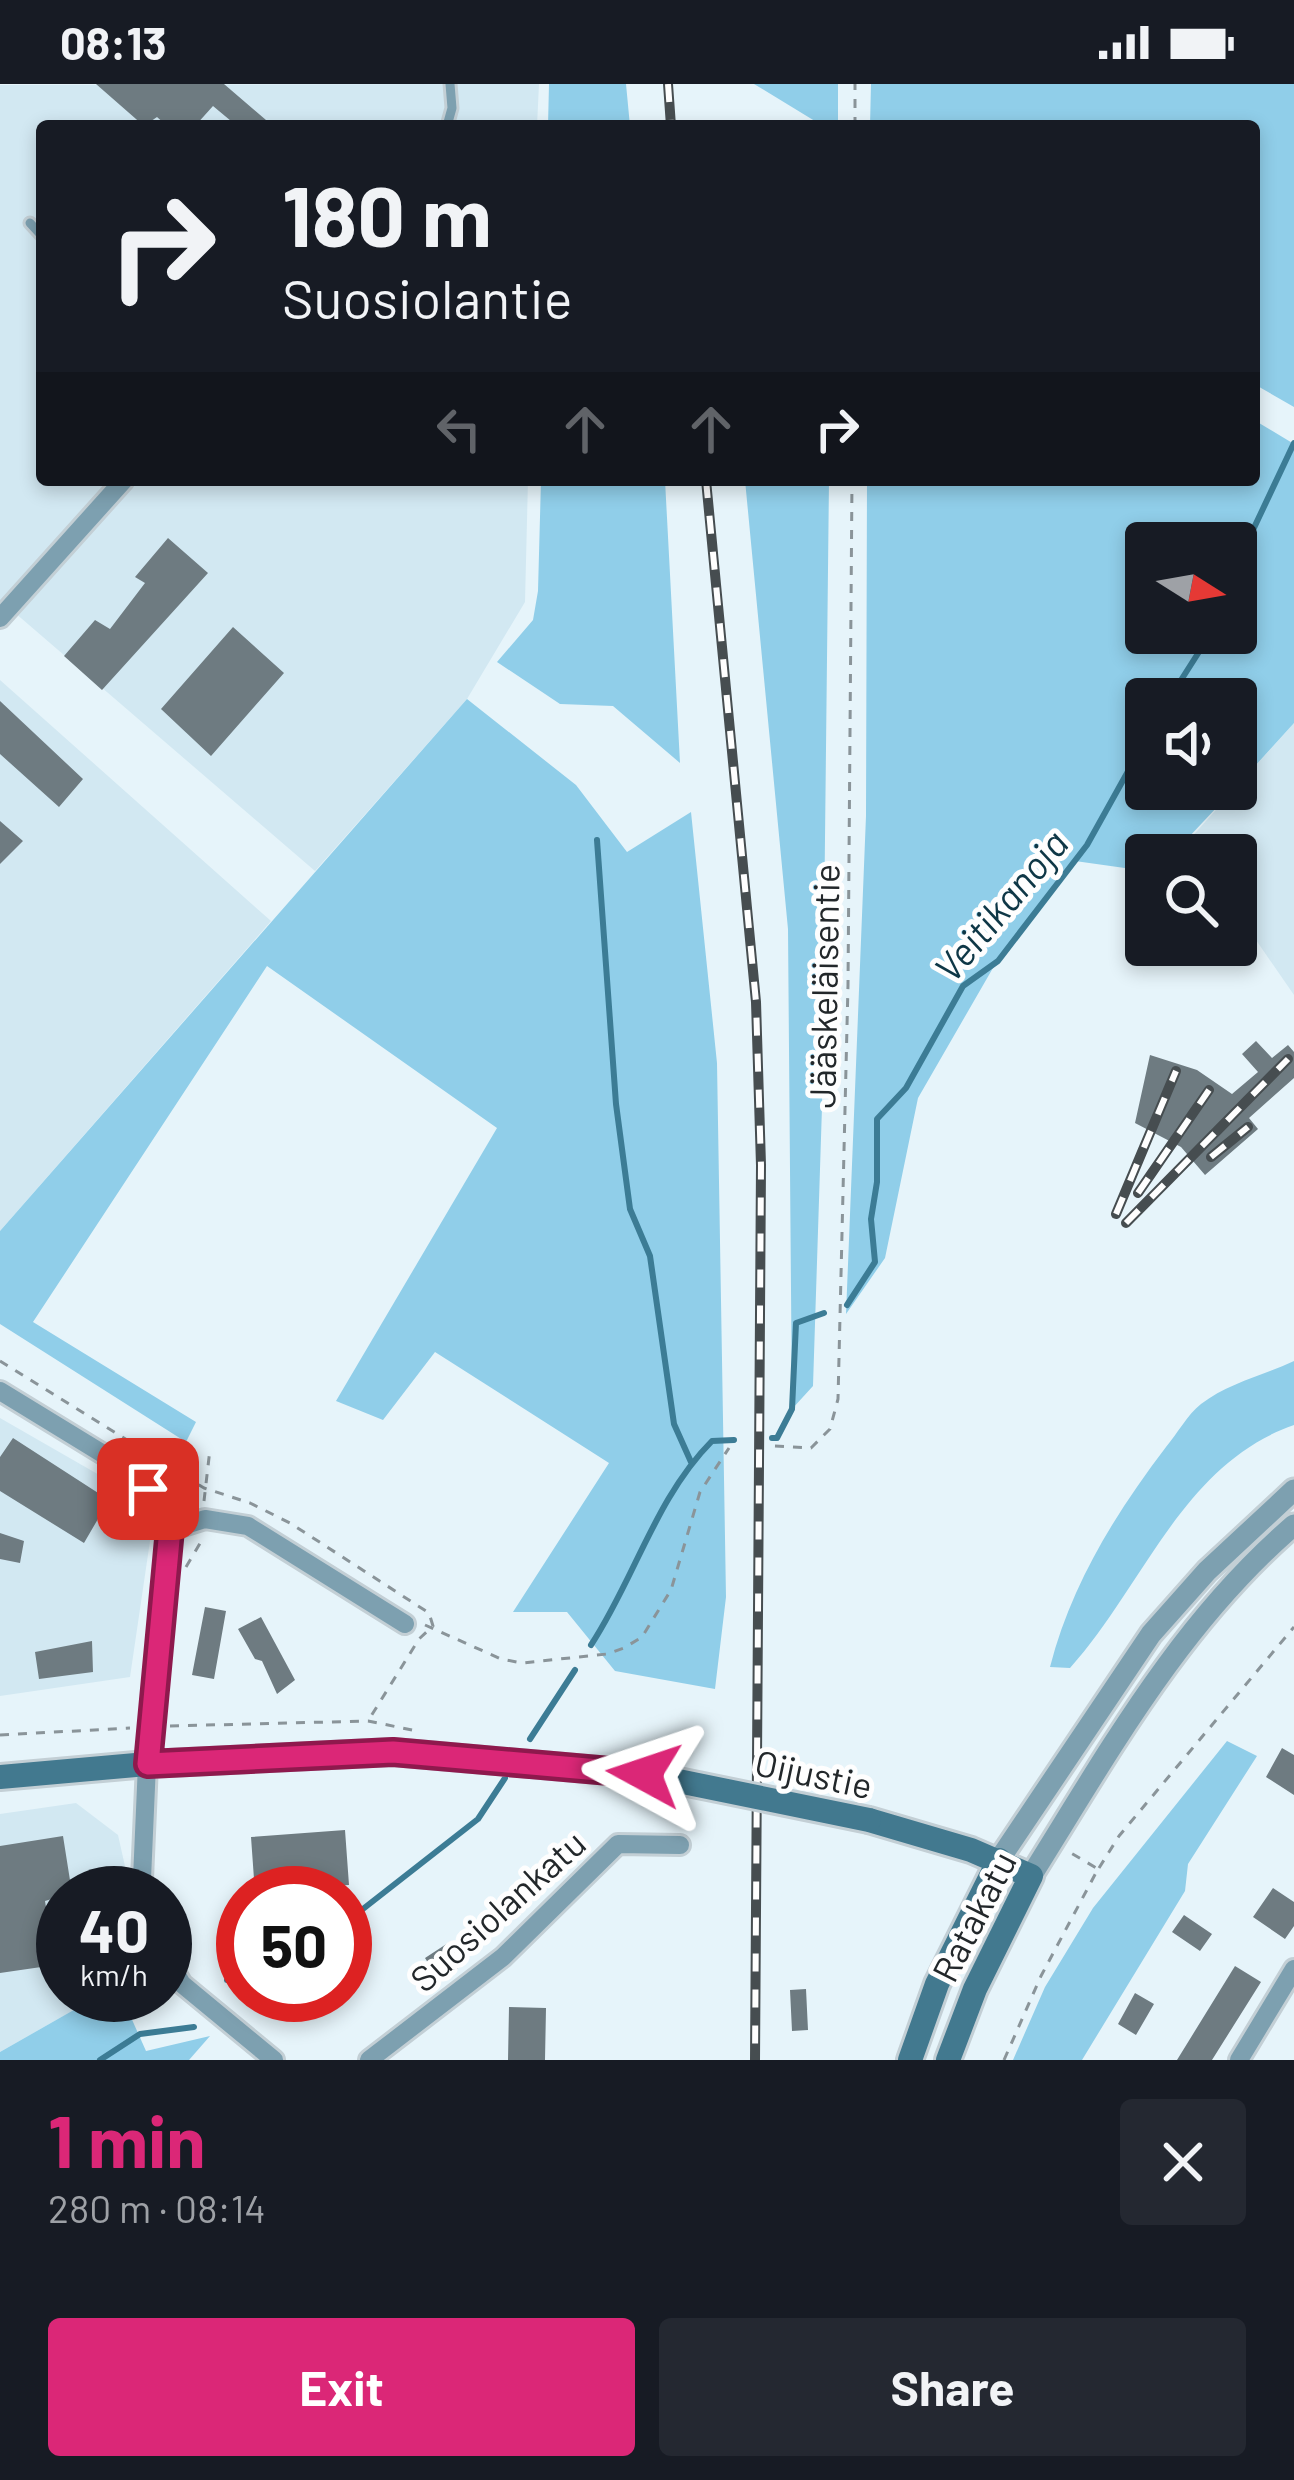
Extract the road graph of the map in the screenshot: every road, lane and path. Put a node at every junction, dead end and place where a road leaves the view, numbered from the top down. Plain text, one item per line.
1 (450, 84) edge
2 (855, 84) edge
3 (449, 120) edge
4 (855, 120) edge
5 (30, 223) dead end
6 (36, 230) edge
7 (119, 486) edge
8 (852, 486) edge
9 (0, 618) edge
10 (0, 1361) edge
11 (0, 1391) edge
12 (775, 1446) dead end
13 (729, 1448) dead end
14 (210, 1449) dead end
15 (204, 1488) junction
16 (1294, 1490) edge
17 (205, 1519) junction
18 (1294, 1526) edge
19 (170, 1529) junction
20 (184, 1570) dead end
21 (405, 1624) joint
22 (433, 1626) junction
23 (1294, 1627) edge
24 (170, 1715) dead end
25 (368, 1721) dead end
26 (176, 1726) dead end
27 (148, 1764) junction
28 (0, 1777) edge
29 (1052, 1842) junction
30 (680, 1845) dead end
31 (999, 1860) junction
32 (143, 1866) edge
33 (1098, 1869) junction
34 (1031, 1876) junction
35 (1294, 1969) edge
36 (192, 1992) edge
37 (274, 2060) edge
38 (369, 2060) edge
39 (910, 2060) edge
40 (948, 2060) edge
41 (1004, 2060) edge
42 (1239, 2060) edge

1 - 3 lane
2 - 4 path
5 - 6 lane
7 - 9 street
8 - 12 path, Jääskeläisentie
10 - 15 path
11 - 19 street
13 - 22 path
14 - 15 path
15 - 17 path
15 - 22 path
16 - 31 street
17 - 19 street
17 - 20 path
17 - 21 street
18 - 29 street, Ratakatu
19 - 27 street
21 - 22 path
22 - 25 path
23 - 33 path
24 - 26 path
27 - 28 main road, Oijustie
27 - 31 main road, Oijustie, bridge
27 - 32 street
29 - 33 path
29 - 34 street, Ratakatu
30 - 38 street, Suosiolankatu
31 - 34 main road, Oijustie
31 - 39 main road, Ratakatu
33 - 41 path
34 - 40 main road, Ratakatu
35 - 42 street
36 - 37 street

